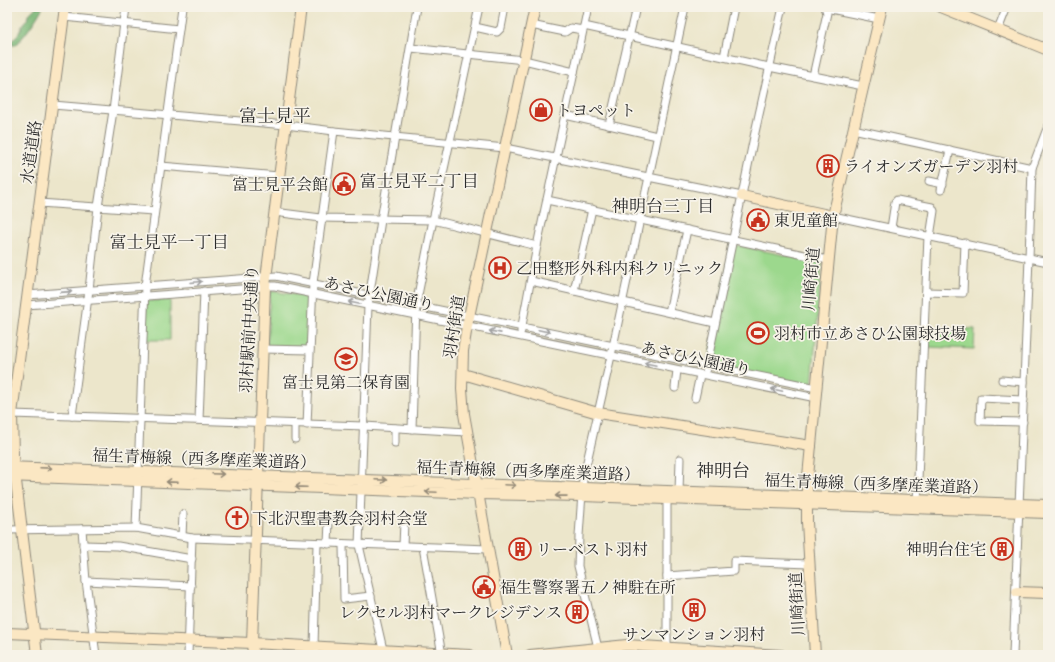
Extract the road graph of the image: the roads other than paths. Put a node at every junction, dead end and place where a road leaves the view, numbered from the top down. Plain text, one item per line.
1 (126, 7) edge
2 (182, 7) edge
3 (301, 7) edge
4 (417, 7) edge
5 (479, 7) edge
6 (505, 7) edge
7 (535, 7) edge
8 (588, 7) edge
9 (636, 7) edge
10 (685, 7) edge
11 (734, 7) edge
12 (783, 7) edge
13 (882, 7) edge
14 (941, 7) edge
15 (1008, 7) edge
16 (826, 8) edge
17 (952, 9) edge
18 (65, 12) edge
19 (879, 19) junction
20 (123, 24) junction
21 (531, 25) junction
22 (475, 27) junction
23 (584, 28) junction
24 (179, 29) junction
25 (998, 30) junction
26 (630, 36) junction
27 (676, 46) junction
28 (411, 48) junction
29 (1048, 50) edge
30 (469, 54) junction
31 (724, 57) junction
32 (524, 60) junction
33 (769, 67) junction
34 (574, 72) junction
35 (813, 76) junction
36 (863, 86) junction
37 (53, 105) junction
38 (113, 111) junction
39 (168, 115) junction
40 (565, 115) junction
41 (609, 125) junction
42 (286, 126) junction
43 (1048, 126) edge
44 (853, 129) junction
45 (334, 132) junction
46 (657, 136) junction
47 (395, 137) junction
48 (450, 142) junction
49 (505, 148) junction
50 (950, 150) junction
51 (555, 158) junction
52 (161, 166) junction
53 (1032, 168) junction
54 (279, 176) junction
55 (649, 177) junction
56 (929, 181) dead end
57 (742, 196) junction
58 (547, 200) junction
59 (40, 203) junction
60 (98, 207) junction
61 (592, 209) junction
62 (154, 211) junction
63 (274, 212) junction
64 (833, 216) junction
65 (321, 218) junction
66 (381, 220) junction
67 (433, 220) junction
68 (640, 220) junction
69 (891, 228) junction
70 (687, 230) junction
71 (486, 234) junction
72 (929, 236) junction
73 (732, 239) junction
74 (965, 243) junction
75 (537, 246) junction
76 (1029, 258) junction
77 (828, 260) junction
78 (1048, 262) edge
79 (266, 281) junction
80 (531, 281) junction
81 (313, 283) junction
82 (145, 286) junction
83 (89, 290) junction
84 (574, 291) junction
85 (204, 292) junction
86 (926, 292) junction
87 (313, 294) junction
88 (370, 295) junction
89 (145, 296) junction
90 (27, 300) junction
91 (87, 301) junction
92 (622, 302) junction
93 (416, 305) junction
94 (368, 306) junction
95 (669, 312) junction
96 (415, 316) junction
97 (468, 321) junction
98 (715, 323) junction
99 (522, 327) junction
100 (519, 337) junction
101 (613, 346) junction
102 (262, 349) junction
103 (310, 350) junction
104 (611, 356) junction
105 (706, 365) junction
106 (677, 370) junction
107 (463, 374) junction
108 (702, 375) junction
109 (1002, 380) dead end
110 (1024, 382) junction
111 (675, 388) dead end
112 (817, 388) junction
113 (11, 393) edge
114 (695, 398) dead end
115 (816, 398) junction
116 (1024, 400) junction
117 (11, 410) edge
118 (598, 413) junction
119 (72, 416) junction
120 (140, 418) junction
121 (199, 420) junction
122 (1023, 422) junction
123 (260, 423) junction
124 (295, 424) junction
125 (307, 425) junction
126 (364, 426) junction
127 (395, 428) junction
128 (412, 429) junction
129 (467, 432) junction
130 (295, 439) dead end
131 (395, 443) dead end
132 (811, 446) junction
133 (680, 460) dead end
134 (11, 471) edge
135 (138, 476) junction
136 (258, 480) junction
137 (477, 483) junction
138 (361, 484) junction
139 (582, 492) junction
140 (679, 492) junction
141 (478, 494) junction
142 (667, 496) junction
143 (807, 500) junction
144 (918, 504) junction
145 (1048, 505) edge
146 (1019, 508) junction
147 (1048, 513) edge
148 (183, 514) dead end
149 (329, 521) dead end
150 (404, 522) dead end
151 (136, 528) junction
152 (82, 529) junction
153 (7, 530) edge
154 (22, 530) junction
155 (182, 536) junction
156 (192, 538) junction
157 (256, 541) junction
158 (317, 544) junction
159 (328, 544) junction
160 (343, 544) junction
161 (82, 545) junction
162 (359, 545) junction
163 (403, 546) junction
164 (423, 547) junction
165 (488, 549) junction
166 (192, 559) junction
167 (809, 564) junction
168 (667, 576) junction
169 (86, 581) junction
170 (191, 586) junction
171 (1017, 592) junction
172 (1048, 593) edge
173 (371, 596) junction
174 (7, 633) edge
175 (34, 635) junction
176 (94, 637) junction
177 (189, 640) junction
178 (252, 643) junction
179 (598, 648) junction
180 (667, 648) junction
181 (315, 650) edge
182 (384, 652) edge
183 (442, 654) edge
184 (37, 655) edge
185 (96, 655) edge
186 (188, 655) edge
187 (253, 655) edge
188 (470, 655) edge
189 (506, 655) edge
190 (530, 655) edge
191 (780, 655) edge
192 (815, 655) edge
193 (1013, 655) edge

1 - 20 street
2 - 24 street
3 - 42 street, 羽村駅前中央通り
4 - 28 street
5 - 22 street
6 - 22 street
7 - 21 street, 羽村街道
8 - 23 street
9 - 26 street
10 - 27 street
11 - 31 street
12 - 33 street
13 - 19 street, 川崎街道
14 - 17 street
15 - 25 street
16 - 19 street
16 - 35 street
17 - 25 street
18 - 20 street
18 - 37 street, 水道道路
19 - 36 street, 川崎街道
20 - 24 street
20 - 38 street
21 - 23 street
21 - 32 street, 羽村街道
22 - 30 street
23 - 26 street
23 - 34 street
24 - 39 street
25 - 29 street
26 - 27 street
26 - 41 street
27 - 31 street
27 - 46 street
28 - 30 street
28 - 47 street
30 - 32 street
30 - 48 street
31 - 33 street
32 - 34 street
32 - 49 street, 羽村街道
33 - 35 street
33 - 57 street
34 - 40 street
35 - 36 street
36 - 44 street, 川崎街道
37 - 38 street
37 - 59 street, 水道道路
38 - 39 street
38 - 60 street
39 - 42 street
39 - 52 street
40 - 41 street
40 - 51 street
41 - 46 street
42 - 45 street
42 - 54 street, 羽村駅前中央通り
43 - 53 street
44 - 50 street
44 - 64 street, 川崎街道
45 - 47 street
45 - 65 street
46 - 55 street
47 - 48 street
47 - 66 street
48 - 49 street
48 - 67 street
49 - 51 street
49 - 71 street, 羽村街道
50 - 53 street
50 - 56 street
51 - 55 street
51 - 58 street
52 - 54 street
52 - 62 street
53 - 76 street
54 - 63 street, 羽村駅前中央通り
55 - 57 street
55 - 68 street
57 - 64 street
57 - 73 street
58 - 61 street
58 - 75 street
59 - 60 street
59 - 90 street, 水道道路
60 - 62 street
60 - 83 street
61 - 68 street
61 - 84 street
62 - 82 street
63 - 65 street
63 - 79 street, 羽村駅前中央通り
64 - 69 street
64 - 77 street, 川崎街道
65 - 66 street
65 - 81 street
66 - 67 street
66 - 88 street
67 - 71 street
67 - 93 street
68 - 70 street
68 - 92 street
69 - 72 street
69 - 72 street
70 - 73 street
70 - 95 street
71 - 75 street
71 - 97 street, 羽村街道
72 - 74 street
72 - 86 street
73 - 77 street
73 - 98 street
74 - 76 street
74 - 86 street
75 - 80 street
76 - 78 street
76 - 110 street
77 - 112 street, 川崎街道
79 - 81 street, あさひ公園通り
82 -> 79 street, あさひ公園通り
79 - 85 street, あさひ公園通り
79 - 87 street, あさひ公園通り
79 - 102 street, 羽村駅前中央通り
80 - 84 street
80 - 99 street
81 - 87 street
81 - 88 street, あさひ公園通り
82 - 83 street, あさひ公園通り
82 - 89 street
90 -> 83 street, あさひ公園通り
83 - 91 street
84 - 92 street
85 - 89 street, あさひ公園通り
85 - 121 street
86 - 144 street
94 -> 87 street, あさひ公園通り
87 - 103 street
88 - 93 street, あさひ公園通り
88 - 94 street
89 - 91 street, あさひ公園通り
89 - 120 street
90 - 91 street, あさひ公園通り
90 - 113 street, 水道道路
91 - 119 street
92 - 95 street
92 - 101 street
93 - 96 street
93 - 97 street, あさひ公園通り
94 - 96 street, あさひ公園通り
94 - 126 street
95 - 98 street
96 - 97 street, あさひ公園通り
96 - 128 street
97 - 99 street, あさひ公園通り
100 -> 97 street, あさひ公園通り
97 - 107 street, 羽村街道
98 - 105 street
99 - 100 street
99 -> 101 street, あさひ公園通り
100 - 104 street, あさひ公園通り
101 - 104 street
101 - 105 street, あさひ公園通り
102 - 103 street
102 - 123 street, 羽村駅前中央通り
103 - 125 street
106 -> 104 street, あさひ公園通り
104 - 118 street
105 - 108 street
105 - 112 street, あさひ公園通り
106 - 108 street, あさひ公園通り
106 - 111 street
107 - 118 street
107 - 129 street, 羽村街道
108 - 114 street
115 -> 108 street, あさひ公園通り
109 - 110 street
110 - 116 street
112 - 115 street, 川崎街道
113 - 117 street, 水道道路
115 - 132 street, 川崎街道
116 - 122 street
116 - 122 street
117 - 119 street
117 - 134 street, 水道道路
118 - 132 street
118 - 139 street
119 - 120 street
120 - 121 street
120 - 135 street
121 - 123 street
122 - 146 street
123 - 124 street
123 - 136 street, 羽村駅前中央通り
124 - 125 street
124 - 130 street
125 - 126 street
126 - 127 street
126 - 138 street
127 - 128 street
127 - 131 street
128 - 129 street
129 - 137 street, 羽村街道
132 - 143 street, 川崎街道
133 - 140 street
134 - 135 street, 福生青梅線（西多摩産業道路）
134 - 154 street, 水道道路
135 - 136 street, 福生青梅線（西多摩産業道路）
135 - 151 street
136 - 138 street, 福生青梅線（西多摩産業道路）
136 - 157 street, 羽村駅前中央通り
138 -> 137 street, 福生青梅線（西多摩産業道路）
137 -> 139 street, 福生青梅線（西多摩産業道路）
137 - 141 street, 羽村街道
141 -> 138 street, 福生青梅線（西多摩産業道路）
138 - 162 street
139 -> 141 street, 福生青梅線（西多摩産業道路）
139 - 142 street, 福生青梅線（西多摩産業道路）
139 - 179 street
140 - 142 street, 福生青梅線（西多摩産業道路）
140 - 143 street, 福生青梅線（西多摩産業道路）
141 - 165 street, 羽村街道
142 - 143 street, 福生青梅線（西多摩産業道路）
142 - 168 street
143 - 144 street, 福生青梅線（西多摩産業道路）
143 - 167 street, 川崎街道
144 - 146 street, 福生青梅線（西多摩産業道路）
145 - 146 street, 福生青梅線（西多摩産業道路）
146 - 147 street, 福生青梅線（西多摩産業道路）
146 - 171 street
148 - 155 street
149 - 159 street
150 - 163 street
151 - 152 street
151 - 155 street
152 - 154 street
152 - 161 street
153 - 154 street
154 - 175 street, 水道道路
155 - 156 street
156 - 157 street
156 - 166 street
157 - 158 street
157 - 178 street, 羽村駅前中央通り
158 - 159 street
158 - 181 street
159 - 160 street
160 - 162 street
160 - 173 street
161 - 166 street
161 - 169 street
162 - 163 street
162 - 173 street
163 - 164 street
164 - 165 street
164 - 183 street
165 - 189 street, 羽村街道
166 - 170 street
167 - 168 street
167 - 192 street, 川崎街道
168 - 180 street
169 - 170 street
169 - 176 street
170 - 177 street
171 - 172 street
171 - 193 street
173 - 182 street
174 - 175 street
175 - 176 street
175 - 184 street, 水道道路
176 - 177 street
176 - 185 street
177 - 178 street
177 - 186 street
178 - 181 street
178 - 187 street, 羽村駅前中央通り
179 - 180 street
179 - 190 street
180 - 191 street
181 - 182 street
182 - 183 street
183 - 188 street

